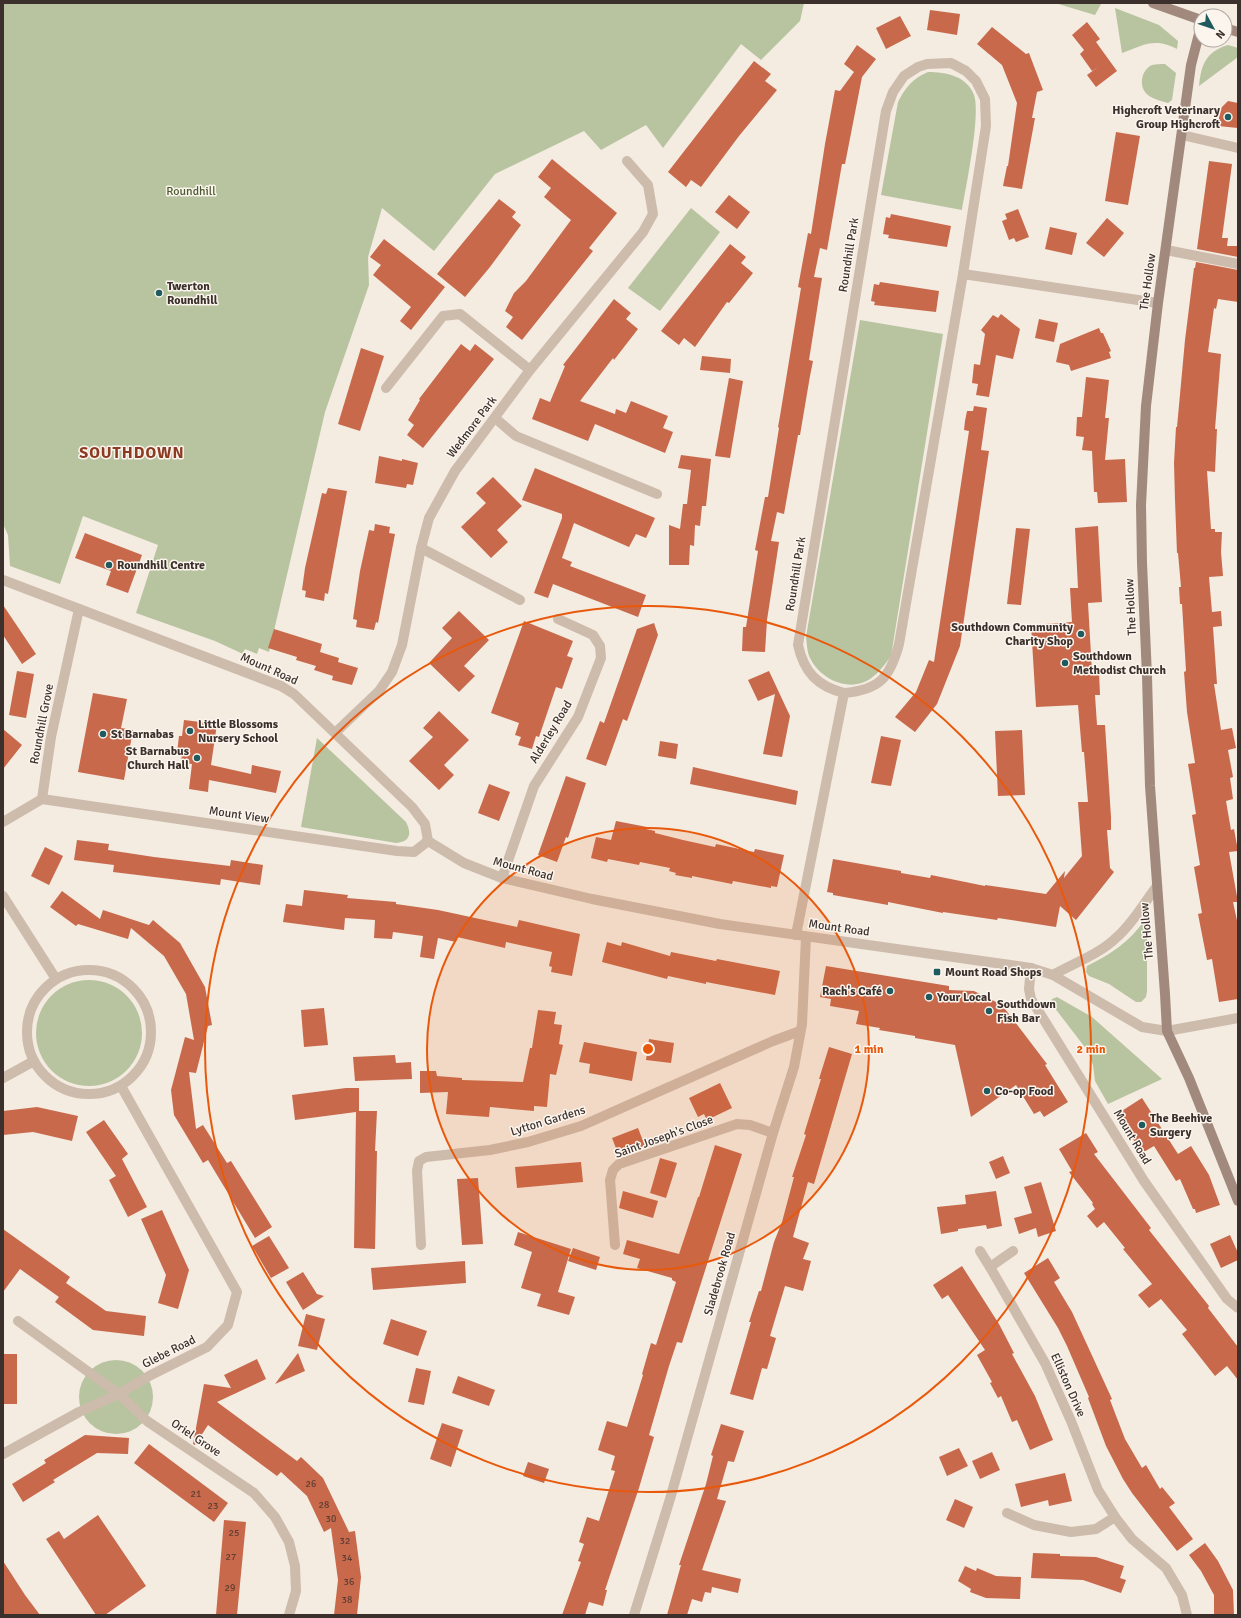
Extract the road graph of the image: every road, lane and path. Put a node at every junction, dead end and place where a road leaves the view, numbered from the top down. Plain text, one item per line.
1 (1153, 3) edge
2 (1193, 17) edge
3 (1196, 48) edge
4 (1182, 135) junction
5 (1238, 148) edge
6 (626, 162) dead end
7 (1166, 250) junction
8 (1238, 264) edge
9 (963, 274) junction
10 (1158, 303) junction
11 (530, 370) junction
12 (386, 388) dead end
13 (495, 418) junction
14 (658, 494) dead end
15 (421, 548) junction
16 (3, 580) edge
17 (520, 600) dead end
18 (79, 609) junction
19 (558, 619) dead end
20 (844, 694) junction
21 (336, 732) junction
22 (42, 799) junction
23 (3, 822) edge
24 (428, 841) junction
25 (502, 878) junction
26 (1157, 886) junction
27 (3, 896) edge
28 (801, 936) junction
29 (1031, 968) junction
30 (1053, 975) junction
31 (56, 979) junction
32 (1238, 1018) edge
33 (800, 1031) junction
34 (1167, 1031) junction
35 (34, 1061) junction
36 (3, 1078) edge
37 (121, 1086) junction
38 (773, 1133) junction
39 (1238, 1201) edge
40 (422, 1245) dead end
41 (615, 1245) dead end
42 (980, 1251) dead end
43 (1013, 1251) dead end
44 (990, 1267) junction
45 (1238, 1308) edge
46 (18, 1321) dead end
47 (119, 1394) junction
48 (3, 1454) edge
49 (1007, 1513) dead end
50 (1115, 1517) junction
51 (289, 1615) edge
52 (634, 1615) edge
53 (1188, 1615) edge

1 - 2 street
3 - 4 street, The Hollow
4 - 5 street
4 - 7 street, The Hollow
6 - 11 street, Wedmore Park
7 - 8 street
7 - 10 street, The Hollow
9 - 10 street
9 - 20 street, Roundhill Park
9 - 20 street, Roundhill Park
10 - 26 street, The Hollow
11 - 12 street
11 - 13 street, Wedmore Park
13 - 14 street
13 - 15 street, Wedmore Park
15 - 17 street
15 - 21 street, Wedmore Park
16 - 18 street, Mount Road
18 - 21 street, Mount Road
18 - 22 street, Roundhill Grove
19 - 25 street, Alderley Road
20 - 28 street
21 - 24 street, Mount Road
22 - 23 street
22 - 24 street, Mount View
24 - 25 street, Mount Road
25 - 28 street, Mount Road
26 - 30 street
26 - 34 street, The Hollow
27 - 31 street
28 - 29 street, Mount Road
28 - 33 street, Sladebrook Road
29 - 30 street, Mount Road
29 - 45 street, Mount Road
30 - 34 street, Mount Road
31 - 35 street
31 - 37 street
32 - 34 street, Mount Road
33 - 38 street, Sladebrook Road
33 - 40 street, Lytton Gardens
34 - 39 street, The Hollow
35 - 36 street
35 - 37 street
37 - 47 street, Glebe Road
38 - 41 street, Saint Joseph's Close
38 - 52 street, Sladebrook Road
42 - 44 street, Elliston Drive
43 - 44 street
44 - 50 street, Elliston Drive
46 - 47 street, Oriel Grove
47 - 48 street, Glebe Road
47 - 51 street, Oriel Grove
49 - 50 street
50 - 53 street, Elliston Drive

